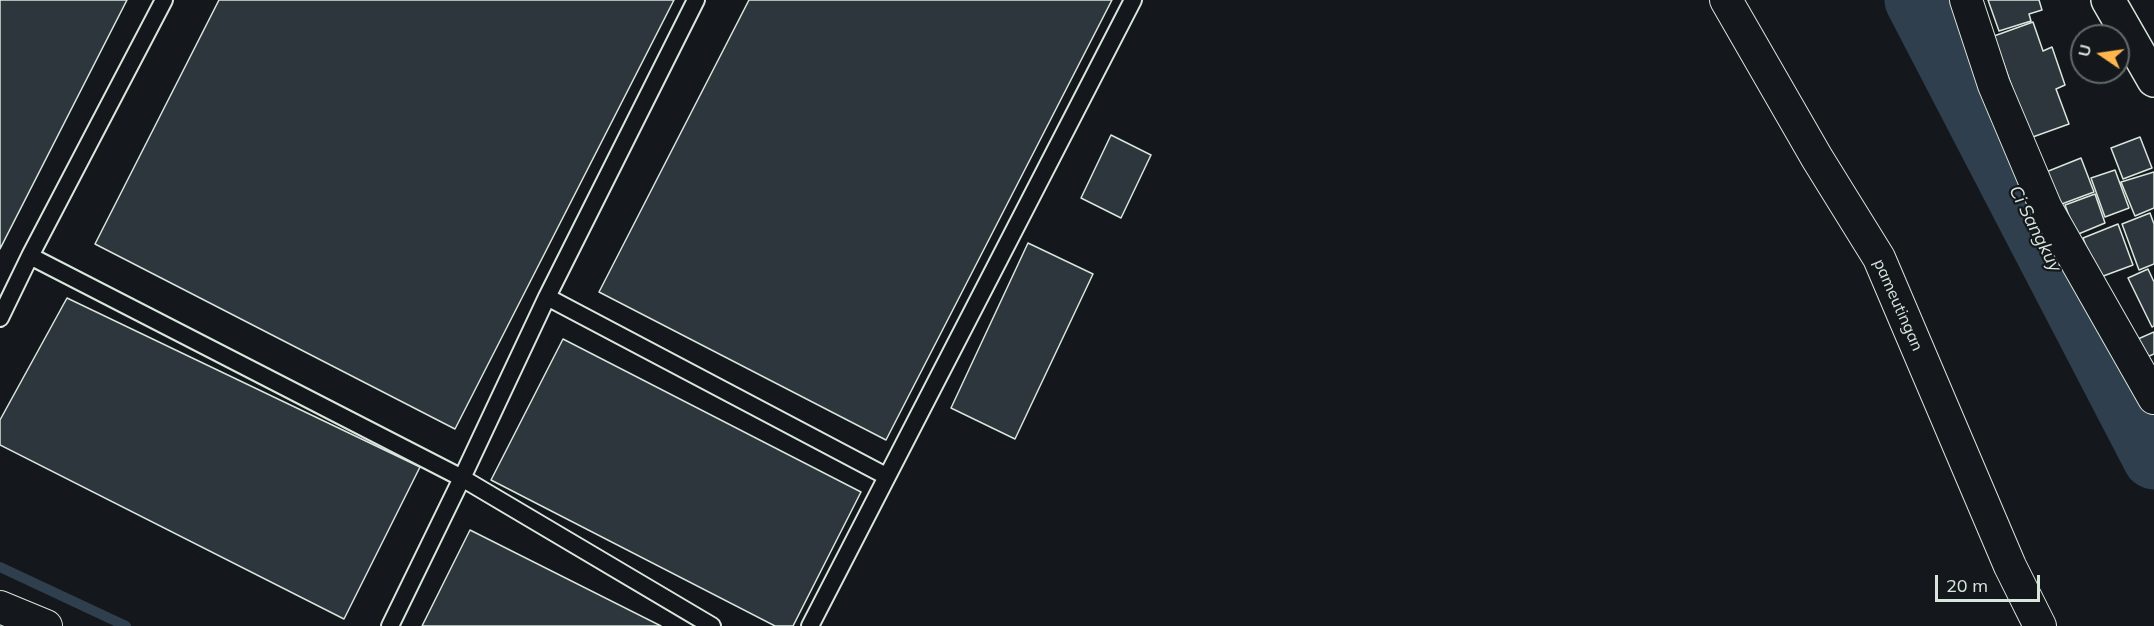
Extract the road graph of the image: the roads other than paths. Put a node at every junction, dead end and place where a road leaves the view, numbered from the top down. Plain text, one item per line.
1 (165, 0) edge
2 (696, 0) edge
3 (1133, 0) edge
4 (1726, 0) edge
5 (1966, 0) edge
6 (2108, 0) edge
7 (2154, 80) edge
8 (30, 256) junction
9 (546, 297) junction
10 (0, 318) edge
11 (2154, 398) edge
12 (886, 476) junction
13 (462, 478) junction
14 (0, 607) edge
15 (46, 626) edge
16 (390, 626) edge
17 (712, 626) edge
18 (810, 626) edge
19 (2040, 626) edge

1 - 8 lane
2 - 9 lane
3 - 12 lane
4 - 19 street, pameutingan
5 - 11 street
6 - 7 main road
8 - 10 lane
8 - 13 lane
9 - 12 lane
9 - 13 lane
12 - 18 lane
13 - 16 lane
13 - 17 lane
14 - 15 street

